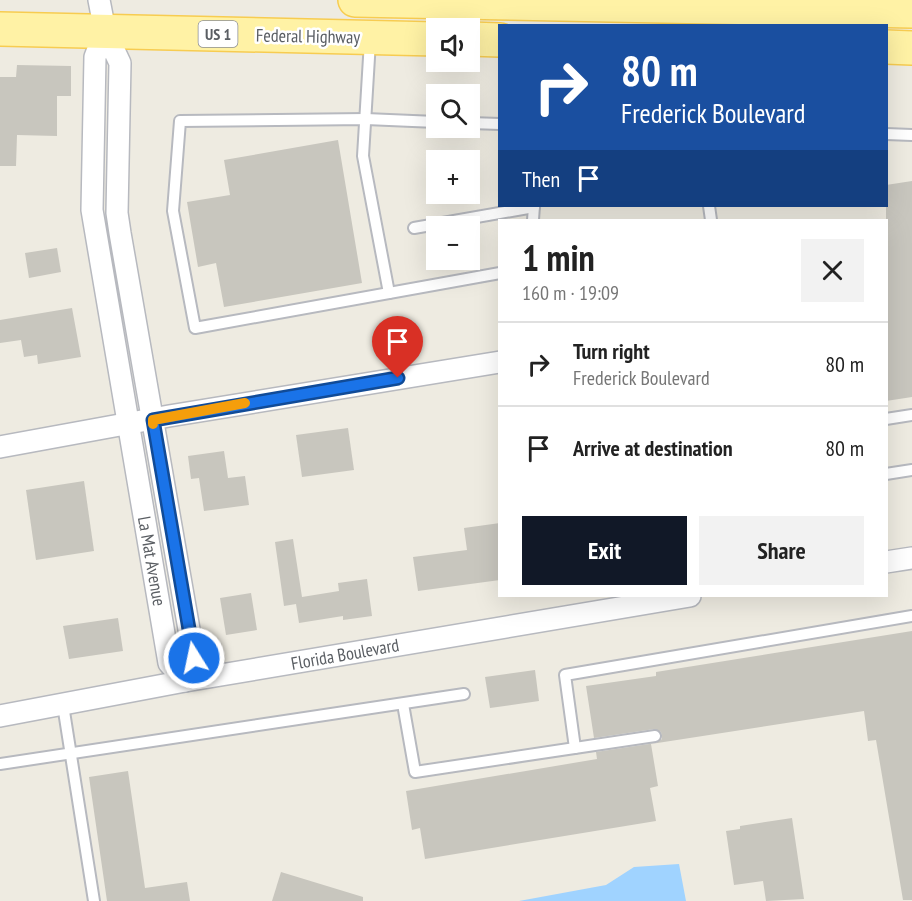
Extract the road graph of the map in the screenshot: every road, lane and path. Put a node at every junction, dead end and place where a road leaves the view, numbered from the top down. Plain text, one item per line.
1 (356, 0) edge
2 (370, 0) edge
3 (646, 3) edge
4 (912, 11) edge
5 (102, 15) edge
6 (0, 29) edge
7 (370, 37) junction
8 (426, 39) edge
9 (480, 39) edge
10 (498, 40) edge
11 (888, 47) edge
12 (912, 48) edge
13 (366, 119) junction
14 (426, 122) edge
15 (480, 123) edge
16 (498, 124) edge
17 (888, 134) edge
18 (912, 135) edge
19 (529, 207) edge
20 (414, 228) dead end
21 (498, 273) edge
22 (389, 293) junction
23 (498, 362) edge
24 (912, 415) edge
25 (888, 419) edge
26 (153, 420) junction
27 (128, 424) junction
28 (0, 447) edge
29 (912, 470) edge
30 (888, 474) edge
31 (912, 558) edge
32 (888, 562) edge
33 (684, 597) edge
34 (912, 616) edge
35 (185, 681) junction
36 (464, 694) dead end
37 (403, 704) junction
38 (63, 705) junction
39 (0, 716) edge
40 (655, 736) dead end
41 (575, 748) junction
42 (70, 753) junction
43 (0, 764) edge
44 (94, 901) edge

1 - 2 main road, Federal Highway
2 - 3 main road, Federal Highway
3 - 4 main road, Federal Highway
5 - 6 main road, Federal Highway / US 1
5 - 7 main road, Federal Highway / US 1
5 - 26 street, La Mat Avenue
5 - 27 street, La Mat Avenue
7 - 8 main road, Federal Highway / US 1
7 - 13 lane
9 - 10 main road
11 - 12 main road
13 - 14 lane
13 - 22 lane
13 - 22 lane
15 - 16 lane
17 - 18 lane
19 - 20 lane
21 - 22 lane
23 - 26 street
24 - 25 lane
26 - 27 street
26 - 35 street, La Mat Avenue
27 - 28 street
27 - 35 street, La Mat Avenue
29 - 30 lane
31 - 32 street
33 - 35 street, Florida Boulevard
34 - 41 lane
35 - 38 street, Florida Boulevard
36 - 37 lane
37 - 41 lane
37 - 42 lane
38 - 39 street, Florida Boulevard
38 - 42 lane
40 - 41 lane
42 - 43 lane
42 - 44 lane

